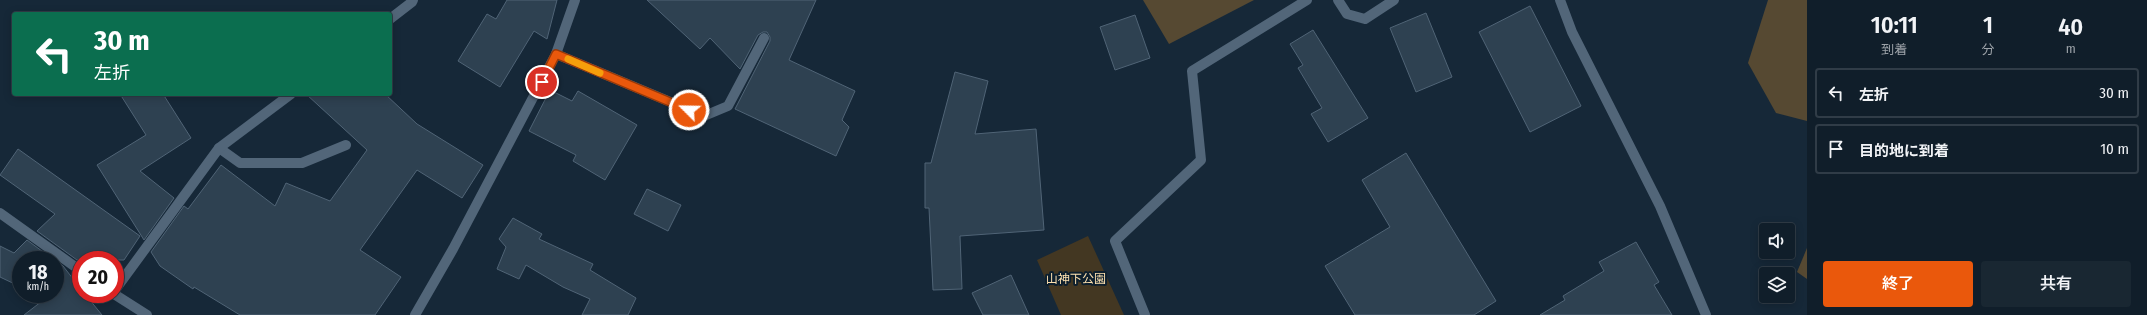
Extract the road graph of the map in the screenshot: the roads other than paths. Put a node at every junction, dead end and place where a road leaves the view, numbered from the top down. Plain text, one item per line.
1 (413, 0) edge
2 (575, 0) edge
3 (1307, 0) edge
4 (1338, 0) edge
5 (1394, 0) edge
6 (1560, 0) edge
7 (392, 17) edge
8 (764, 38) dead end
9 (556, 54) junction
10 (288, 96) edge
11 (346, 145) dead end
12 (219, 148) junction
13 (0, 214) edge
14 (72, 265) edge
15 (124, 278) edge
16 (124, 300) edge
17 (147, 315) edge
18 (415, 315) edge
19 (1145, 315) edge
20 (1706, 315) edge

1 - 7 street
2 - 9 street
3 - 19 street
4 - 5 street
6 - 20 street
8 - 9 street
9 - 18 street
10 - 12 street
11 - 12 street
12 - 15 street
13 - 14 street
16 - 17 street

